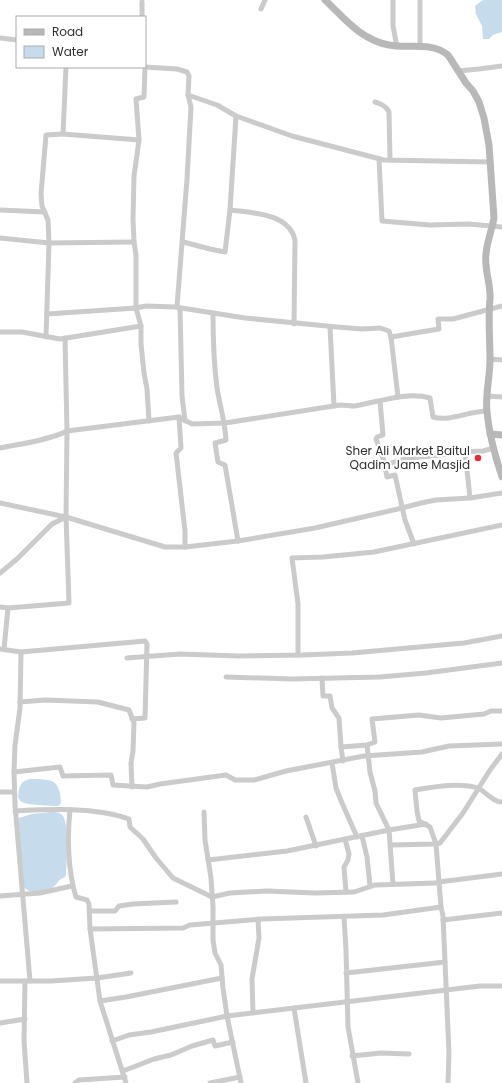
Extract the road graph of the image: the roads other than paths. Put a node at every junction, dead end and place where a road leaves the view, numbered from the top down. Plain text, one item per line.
1 (265, 0) edge
2 (325, 0) edge
3 (393, 0) edge
4 (420, 0) edge
5 (142, 2) dead end
6 (261, 9) dead end
7 (142, 16) edge
8 (0, 38) edge
9 (16, 40) edge
10 (420, 46) junction
11 (397, 47) junction
12 (502, 66) edge
13 (146, 67) edge
14 (66, 68) edge
15 (145, 68) edge
16 (458, 71) junction
17 (188, 95) junction
18 (375, 102) dead end
19 (236, 116) junction
20 (63, 134) junction
21 (139, 140) junction
22 (379, 159) junction
23 (390, 160) junction
24 (490, 162) junction
25 (0, 210) edge
26 (230, 210) junction
27 (44, 212) junction
28 (493, 226) junction
29 (502, 227) edge
30 (0, 238) edge
31 (134, 242) junction
32 (182, 242) junction
33 (49, 243) junction
34 (502, 306) edge
35 (136, 308) junction
36 (179, 308) junction
37 (489, 310) junction
38 (213, 313) junction
39 (47, 314) junction
40 (294, 324) junction
41 (141, 326) junction
42 (330, 326) junction
43 (0, 332) edge
44 (46, 337) junction
45 (391, 337) junction
46 (65, 338) junction
47 (490, 360) junction
48 (502, 360) edge
49 (487, 396) junction
50 (398, 397) junction
51 (502, 397) edge
52 (380, 401) junction
53 (334, 406) junction
54 (487, 411) junction
55 (179, 418) junction
56 (149, 421) junction
57 (185, 421) junction
58 (225, 423) junction
59 (67, 431) junction
60 (490, 434) junction
61 (502, 435) edge
62 (0, 448) edge
63 (494, 448) junction
64 (465, 452) junction
65 (385, 465) junction
66 (502, 477) edge
67 (502, 493) edge
68 (470, 498) junction
69 (0, 503) edge
70 (402, 508) junction
71 (66, 517) junction
72 (502, 525) edge
73 (238, 542) junction
74 (414, 544) junction
75 (185, 547) junction
76 (0, 573) edge
77 (0, 608) edge
78 (8, 608) junction
79 (502, 636) edge
80 (2, 649) edge
81 (21, 652) junction
82 (298, 655) junction
83 (147, 656) junction
84 (127, 658) dead end
85 (502, 663) edge
86 (226, 676) dead end
87 (322, 678) junction
88 (20, 702) junction
89 (502, 711) edge
90 (132, 719) junction
91 (502, 744) edge
92 (367, 745) junction
93 (341, 747) junction
94 (502, 754) edge
95 (368, 756) junction
96 (343, 761) junction
97 (332, 763) junction
98 (14, 772) junction
99 (132, 786) junction
100 (478, 789) junction
101 (0, 792) edge
102 (14, 792) junction
103 (502, 802) edge
104 (70, 810) junction
105 (15, 811) junction
106 (204, 812) dead end
107 (306, 818) dead end
108 (426, 824) junction
109 (389, 830) junction
110 (360, 836) junction
111 (345, 839) junction
112 (436, 844) junction
113 (391, 845) junction
114 (316, 846) junction
115 (208, 860) junction
116 (502, 874) edge
117 (439, 882) junction
118 (393, 884) junction
119 (72, 886) junction
120 (370, 886) junction
121 (346, 892) junction
122 (22, 894) junction
123 (0, 896) edge
124 (212, 897) junction
125 (176, 902) dead end
126 (441, 907) junction
127 (90, 911) junction
128 (502, 913) edge
129 (344, 917) junction
130 (258, 919) junction
131 (443, 920) junction
132 (213, 923) junction
133 (90, 929) junction
134 (445, 962) junction
135 (131, 973) dead end
136 (346, 973) junction
137 (97, 978) junction
138 (222, 978) junction
139 (0, 981) edge
140 (27, 981) junction
141 (502, 986) edge
142 (446, 990) junction
143 (100, 1001) junction
144 (347, 1002) junction
145 (294, 1008) junction
146 (253, 1013) junction
147 (227, 1016) junction
148 (25, 1020) junction
149 (0, 1023) edge
150 (112, 1041) junction
151 (233, 1042) junction
152 (409, 1054) dead end
153 (352, 1056) junction
154 (123, 1071) junction
155 (125, 1077) junction
156 (241, 1080) edge
157 (88, 1081) edge
158 (27, 1083) edge
159 (75, 1083) edge
160 (126, 1083) edge
161 (210, 1083) edge
162 (306, 1083) edge
163 (358, 1083) edge
164 (448, 1083) edge

1 - 6 street
2 - 11 street
3 - 11 street
4 - 10 street
5 - 7 street
8 - 9 street
10 - 11 street
10 - 16 street
12 - 16 street
13 - 17 street
14 - 20 street
15 - 21 street
16 - 24 street
17 - 19 street
17 - 32 street
18 - 23 street
19 - 22 street
19 - 26 street
20 - 21 street
20 - 27 street
21 - 31 street
22 - 23 street
22 - 28 street
23 - 24 street
24 - 28 street
25 - 27 street
26 - 32 street
26 - 40 street
27 - 33 street
28 - 29 street
28 - 37 street
30 - 33 street
31 - 33 street
31 - 35 street
32 - 36 street
33 - 39 street
34 - 37 street
35 - 36 street
35 - 39 street
35 - 41 street
36 - 38 street
36 - 57 street
37 - 45 street
37 - 47 street
38 - 40 street
38 - 58 street
39 - 44 street
40 - 42 street
41 - 46 street
41 - 56 street
42 - 45 street
42 - 53 street
43 - 44 street
44 - 46 street
45 - 50 street
46 - 59 street
47 - 48 street
47 - 49 street
49 - 51 street
49 - 54 street
50 - 52 street
50 - 54 street
52 - 53 street
52 - 65 street
53 - 58 street
54 - 60 street
55 - 56 street
55 - 57 street
55 - 75 street
56 - 59 street
57 - 58 street
58 - 73 street
59 - 62 street
59 - 71 street
60 - 61 street
60 - 63 street
63 - 64 street
63 - 66 street
64 - 65 street
64 - 68 street
65 - 70 street
67 - 68 street
68 - 70 street
69 - 71 street
70 - 73 street
70 - 74 street
71 - 75 street
71 - 76 street
71 - 78 street
72 - 74 street
73 - 75 street
74 - 82 street
77 - 78 street
78 - 80 street
79 - 82 street
80 - 81 street
81 - 83 street
81 - 88 street
82 - 83 street
83 - 84 street
83 - 90 street
85 - 87 street
86 - 87 street
87 - 93 street
88 - 90 street
88 - 98 street
89 - 92 street
90 - 99 street
91 - 95 street
92 - 93 street
92 - 95 street
93 - 96 street
94 - 100 street
95 - 96 street
95 - 109 street
96 - 97 street
97 - 99 street
97 - 110 street
98 - 99 street
98 - 102 street
100 - 103 street
100 - 108 street
100 - 112 street
101 - 102 street
102 - 105 street
104 - 105 street
104 - 119 street
104 - 124 street
105 - 122 street
106 - 115 street
107 - 114 street
108 - 109 street
108 - 112 street
109 - 110 street
109 - 113 street
110 - 111 street
110 - 120 street
111 - 114 street
111 - 121 street
112 - 113 street
112 - 117 street
113 - 118 street
114 - 115 street
115 - 124 street
116 - 117 street
117 - 118 street
117 - 126 street
118 - 120 street
119 - 122 street
119 - 127 street
120 - 121 street
121 - 124 street
122 - 123 street
122 - 140 street
124 - 132 street
125 - 127 street
126 - 129 street
126 - 131 street
127 - 133 street
128 - 131 street
129 - 130 street
129 - 136 street
130 - 132 street
130 - 146 street
131 - 134 street
132 - 133 street
132 - 138 street
133 - 137 street
134 - 136 street
134 - 142 street
135 - 137 street
136 - 144 street
137 - 140 street
137 - 143 street
138 - 143 street
138 - 147 street
139 - 140 street
140 - 148 street
141 - 142 street
142 - 144 street
142 - 164 street
143 - 150 street
144 - 145 street
144 - 153 street
145 - 146 street
145 - 162 street
146 - 147 street
147 - 150 street
147 - 151 street
148 - 149 street
148 - 158 street
150 - 154 street
151 - 154 street
151 - 156 street
152 - 153 street
153 - 163 street
154 - 155 street
155 - 157 street
155 - 160 street
156 - 161 street
157 - 159 street

